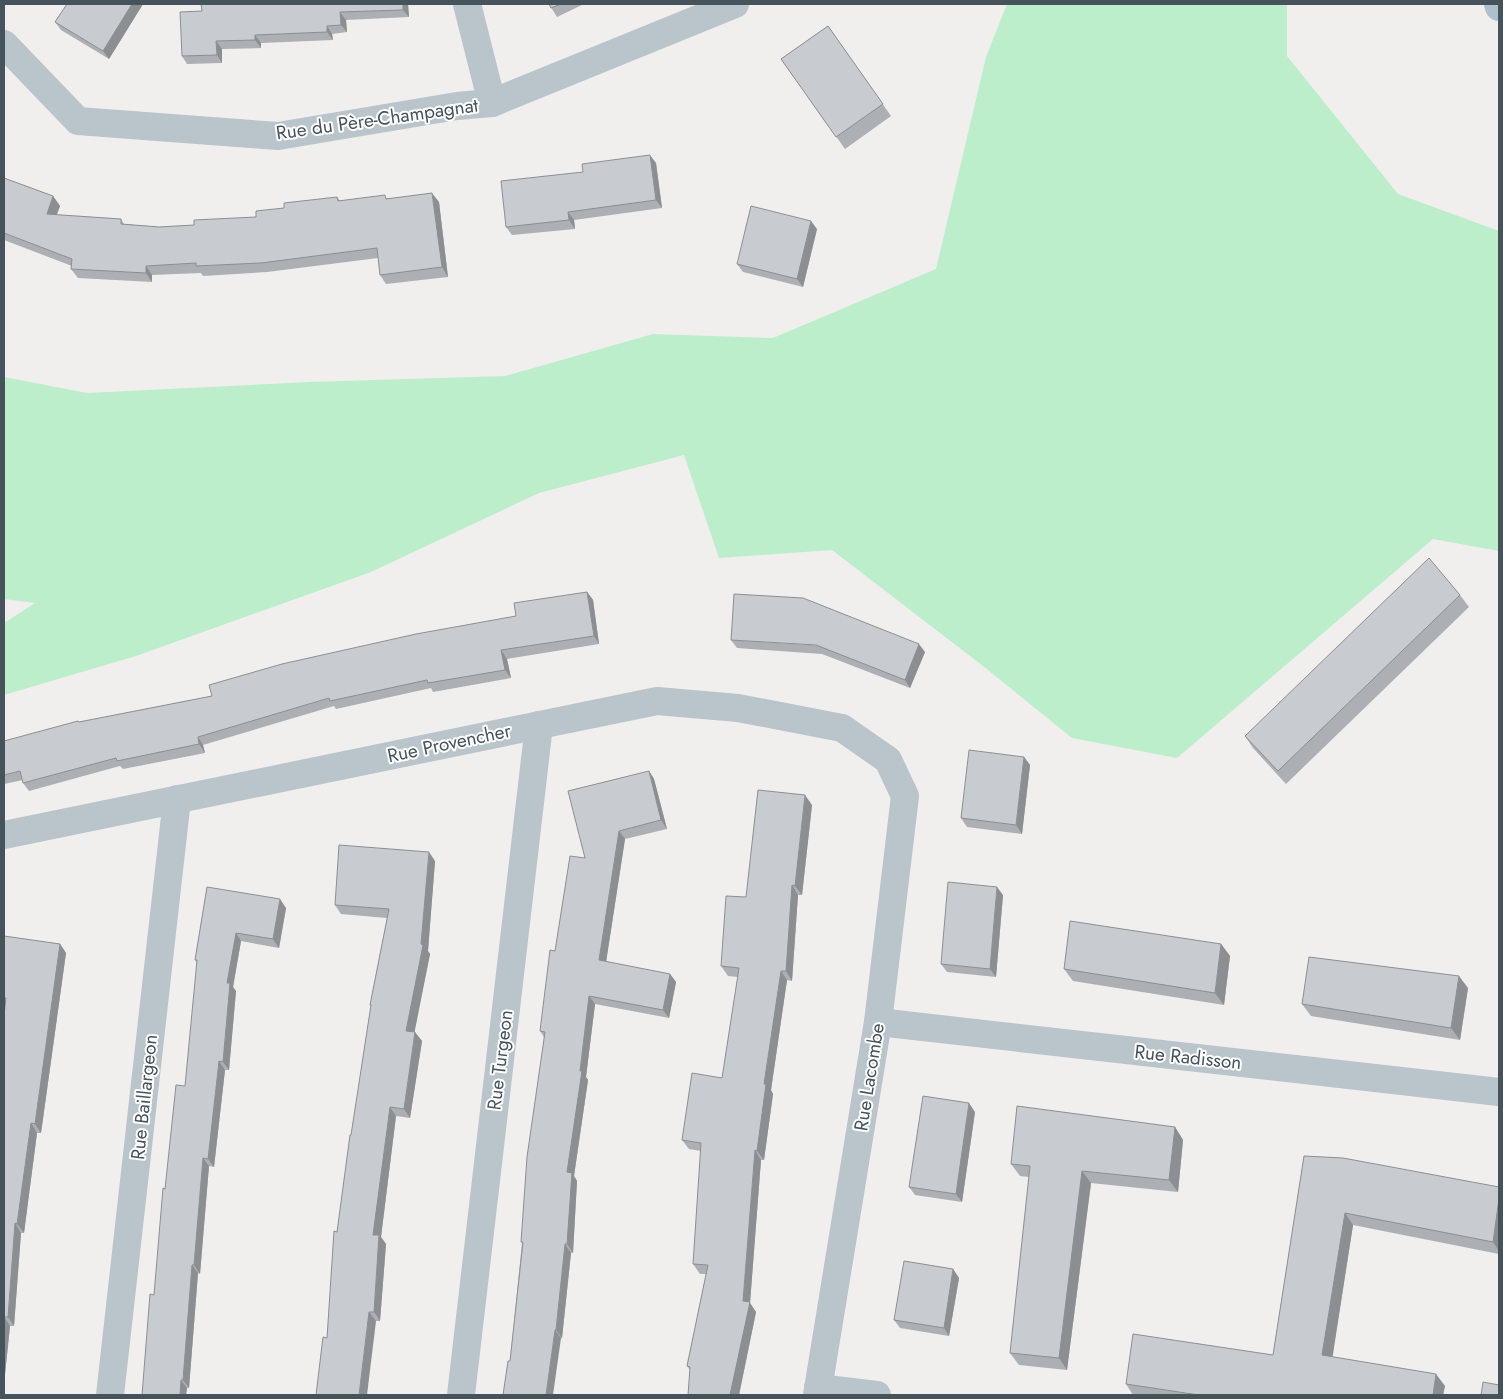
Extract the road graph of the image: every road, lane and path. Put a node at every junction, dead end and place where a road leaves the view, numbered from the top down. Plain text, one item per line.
1 (467, 4) edge
2 (735, 4) edge
3 (4, 44) edge
4 (492, 102) junction
5 (539, 725) junction
6 (888, 760) joint
7 (177, 799) junction
8 (4, 835) edge
9 (878, 1022) junction
10 (1499, 1092) edge
11 (818, 1392) edge
12 (110, 1395) edge
13 (462, 1395) edge
14 (877, 1395) edge

1 - 4 street
2 - 4 street, Rue du Père-Champagnat
3 - 4 street, Rue du Père-Champagnat
5 - 6 street, Rue Provencher
5 - 7 street, Rue Provencher
5 - 13 street, Rue Turgeon
6 - 9 street, Rue Lacombe
7 - 8 street, Rue Provencher
7 - 12 street, Rue Baillargeon
9 - 10 street, Rue Radisson
9 - 11 street, Rue Lacombe
11 - 14 street

